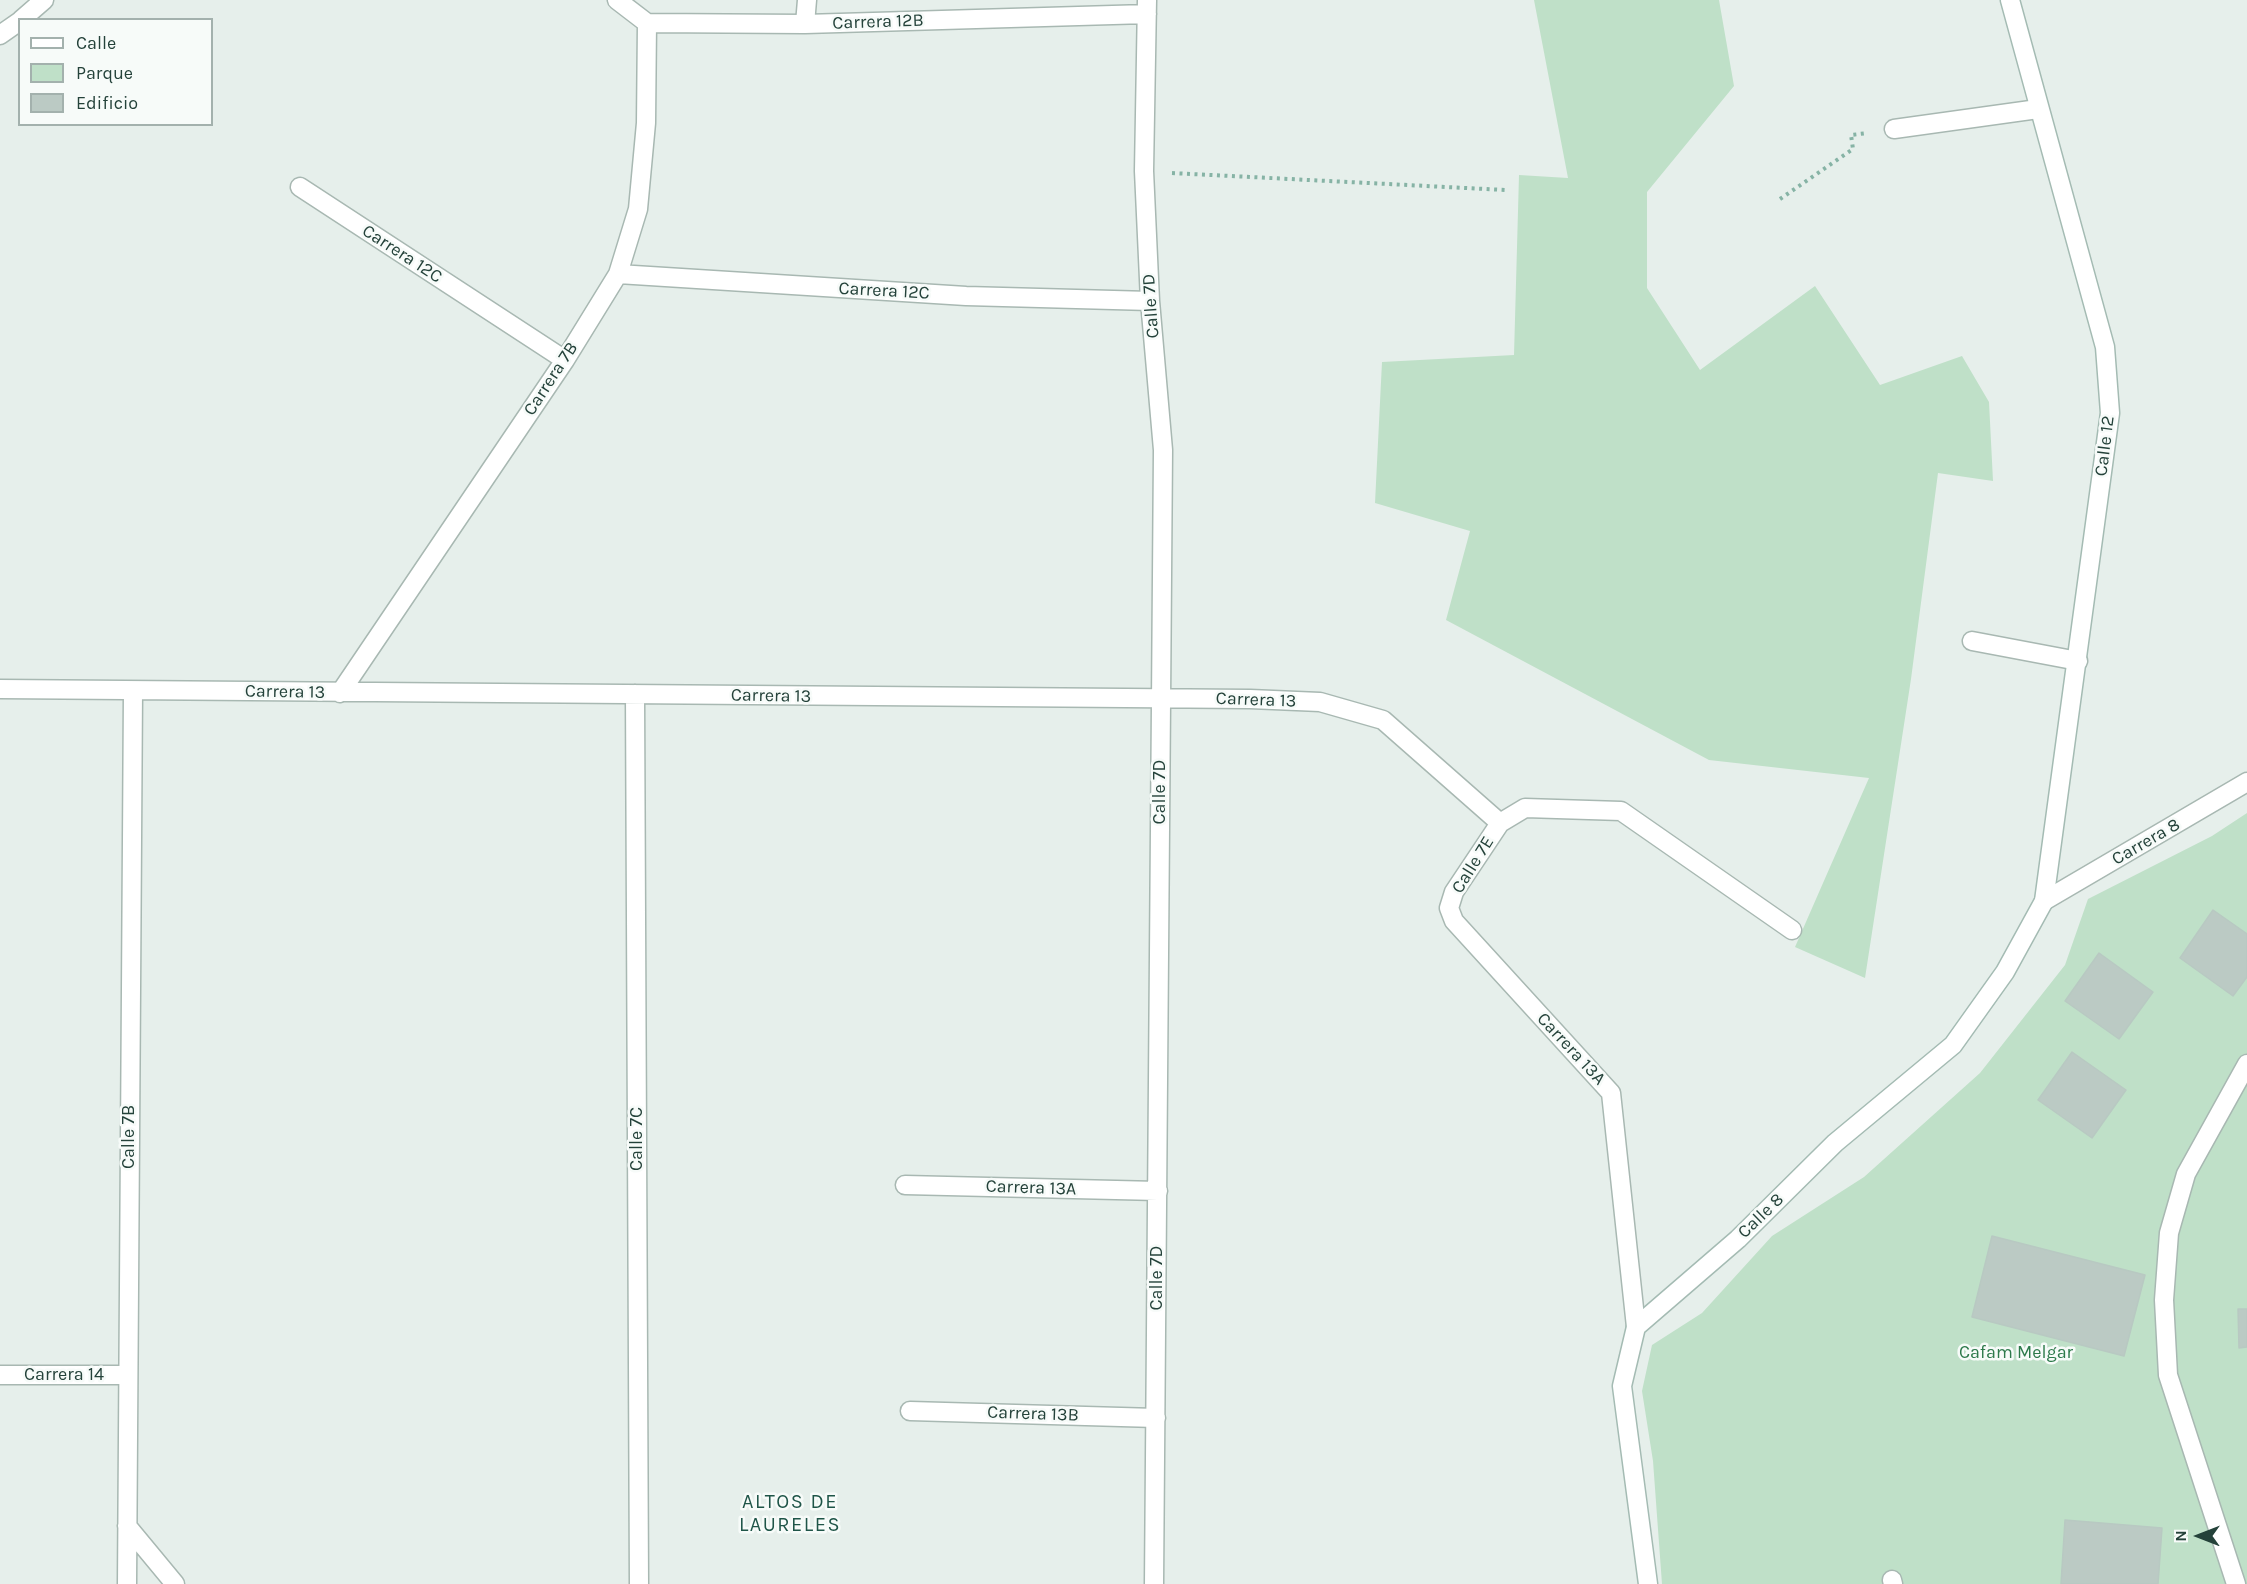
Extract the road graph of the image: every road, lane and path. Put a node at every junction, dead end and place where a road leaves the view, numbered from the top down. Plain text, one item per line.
1 (44, 0) edge
2 (617, 0) edge
3 (807, 0) edge
4 (2010, 0) edge
5 (1147, 7) edge
6 (22, 18) edge
7 (18, 22) edge
8 (647, 23) junction
9 (805, 24) junction
10 (0, 35) edge
11 (2038, 110) junction
12 (1894, 129) joint
13 (1144, 171) junction
14 (300, 187) dead end
15 (1505, 190) dead end
16 (1780, 198) dead end
17 (618, 274) junction
18 (1150, 301) junction
19 (565, 360) junction
20 (1972, 641) dead end
21 (2078, 661) junction
22 (0, 689) edge
23 (133, 691) junction
24 (340, 693) junction
25 (635, 694) junction
26 (1161, 699) junction
27 (2247, 782) edge
28 (1500, 823) junction
29 (2044, 901) junction
30 (1449, 908) joint
31 (1792, 930) dead end
32 (2247, 1064) edge
33 (904, 1185) dead end
34 (1158, 1191) junction
35 (1636, 1327) junction
36 (0, 1375) edge
37 (127, 1375) junction
38 (910, 1411) dead end
39 (1156, 1418) junction
40 (127, 1526) junction
41 (127, 1584) edge
42 (175, 1584) edge
43 (639, 1584) edge
44 (1154, 1584) edge
45 (1648, 1584) edge
46 (2236, 1584) edge

1 - 6 street
2 - 8 street
3 - 9 street
4 - 11 street, Calle 12
5 - 9 street, Carrera 12B
5 - 13 street, Calle 7D
7 - 10 street
8 - 9 street, Carrera 12B
8 - 17 street, Carrera 7B
11 - 12 street
11 - 21 street, Calle 12
12 - 16 path
13 - 15 path
13 - 18 street, Calle 7D
14 - 19 street, Carrera 12C
17 - 18 street, Carrera 12C
17 - 19 street, Carrera 7B
18 - 26 street, Calle 7D
19 - 24 street, Carrera 7B
20 - 21 street
21 - 29 street, Calle 12
22 - 23 street, Carrera 13
23 - 24 street, Carrera 13
23 - 37 street, Calle 7B
24 - 25 street, Carrera 13
25 - 26 street, Carrera 13
25 - 43 street, Calle 7C
26 - 28 street, Carrera 13
26 - 34 street, Calle 7D
27 - 29 street, Carrera 8
28 - 30 street, Calle 7E
28 - 31 street
29 - 35 street, Calle 8
30 - 35 street, Carrera 13A
32 - 46 street
33 - 34 street, Carrera 13A
34 - 39 street, Calle 7D
35 - 45 street
36 - 37 street, Carrera 14
37 - 40 street, Calle 7B
38 - 39 street, Carrera 13B
39 - 44 street, Calle 7D
40 - 41 street, Calle 7B
40 - 42 street

